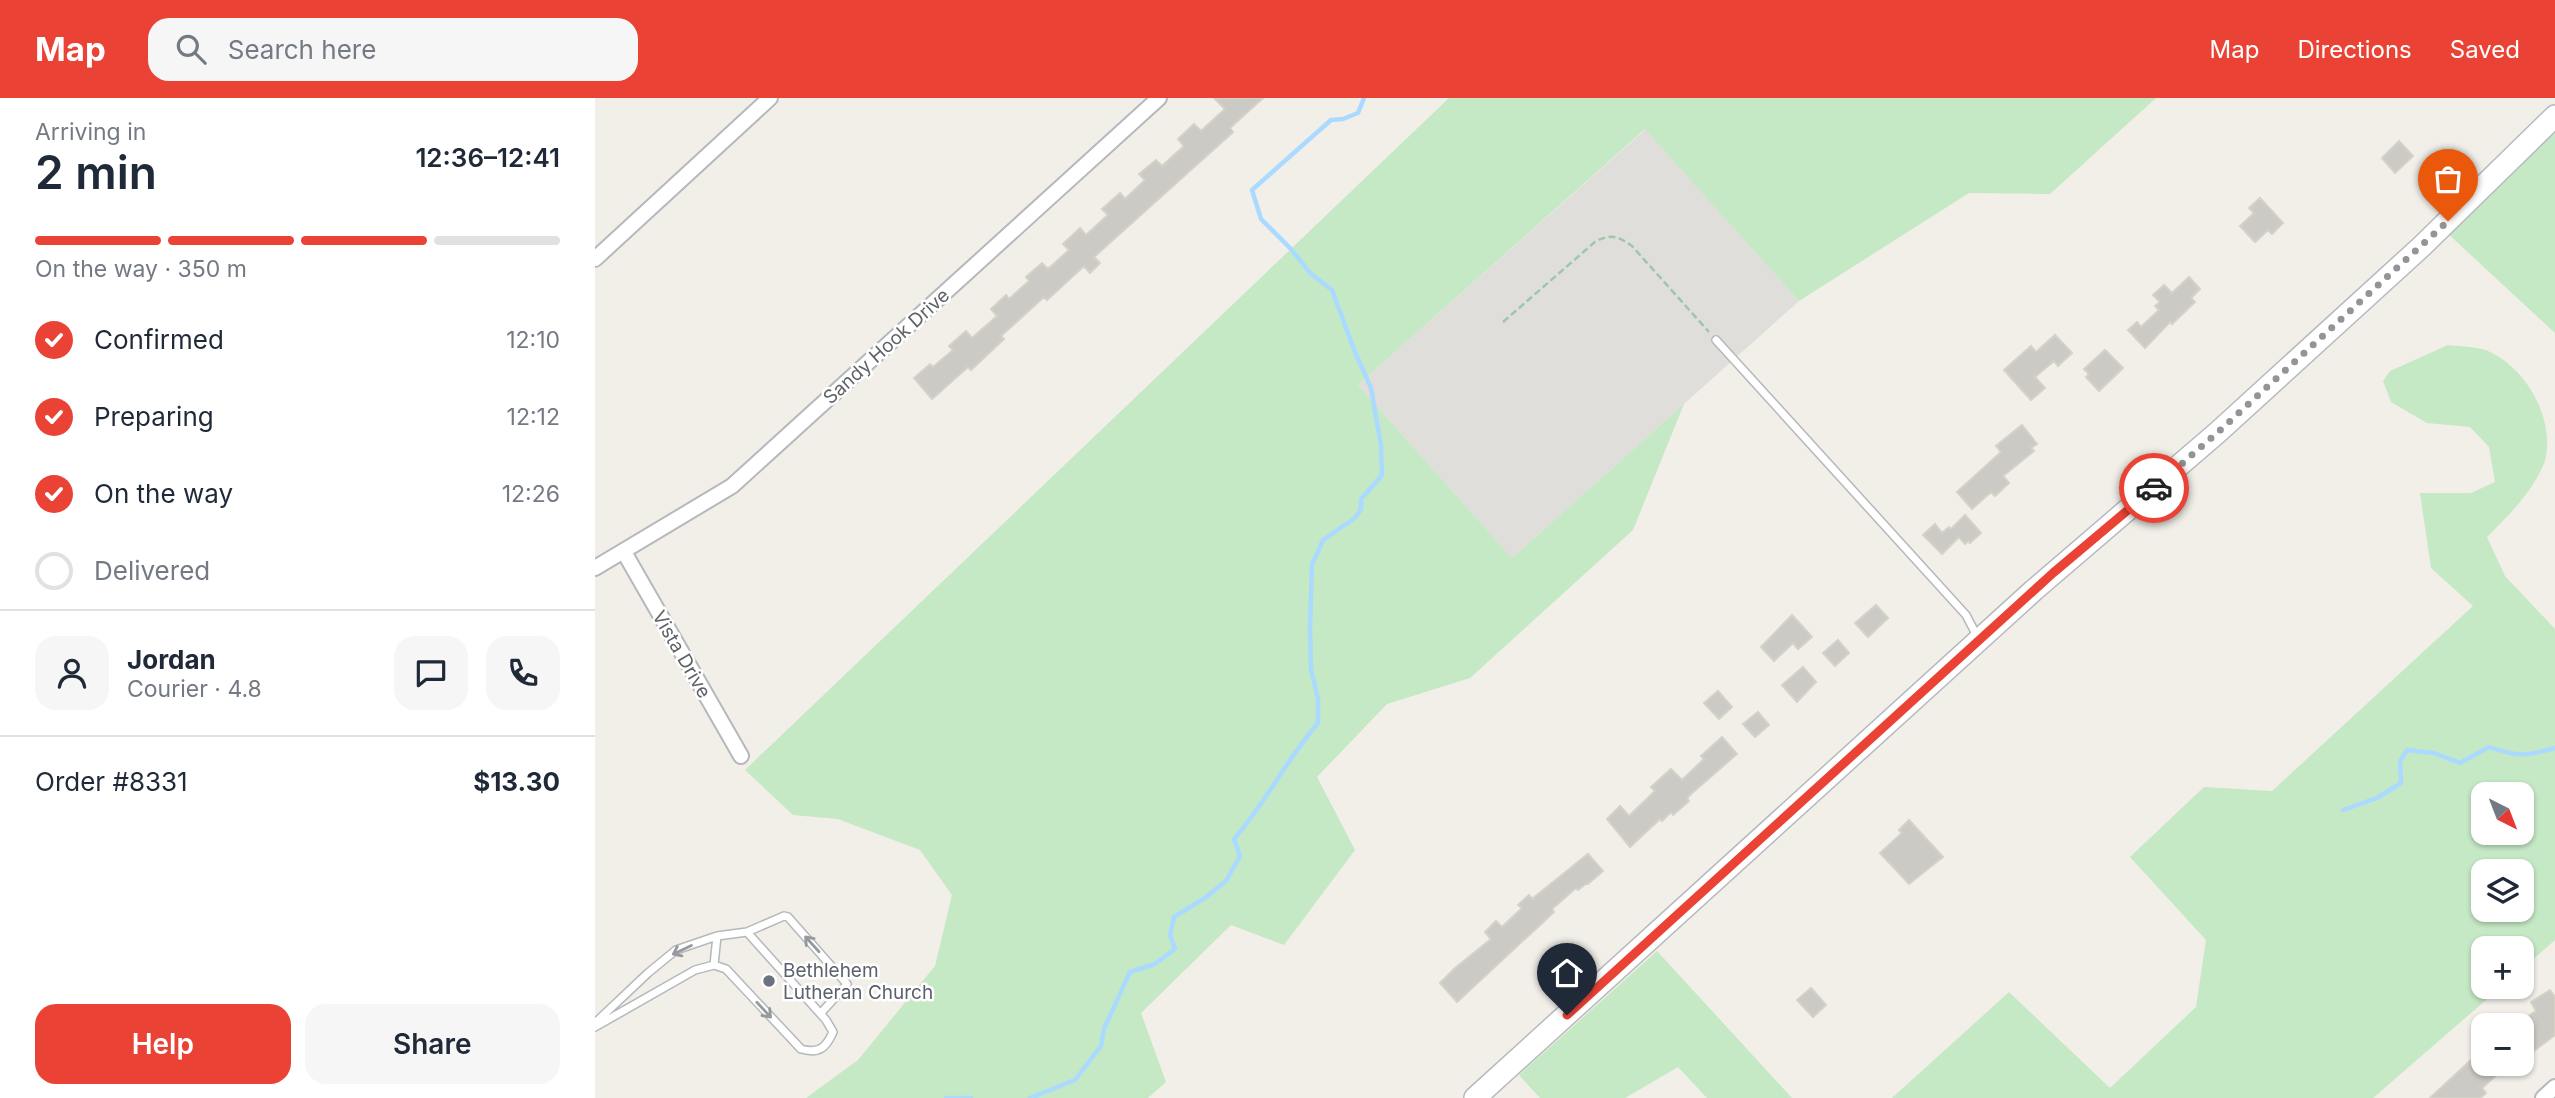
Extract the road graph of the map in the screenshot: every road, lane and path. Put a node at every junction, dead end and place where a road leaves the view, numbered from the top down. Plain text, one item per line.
1 (770, 98) edge
2 (1159, 98) edge
3 (2555, 116) edge
4 (597, 251) edge
5 (1503, 322) dead end
6 (1716, 340) joint
7 (624, 552) junction
8 (595, 568) edge
9 (1979, 639) junction
10 (741, 756) dead end
11 (747, 932) junction
12 (717, 936) junction
13 (714, 965) junction
14 (821, 1013) junction
15 (595, 1025) edge
16 (2555, 1087) edge
17 (1475, 1098) edge
18 (2543, 1098) edge

1 - 4 street
2 - 7 street, Sandy Hook Drive
3 - 9 main road
5 - 6 path
6 - 9 lane
7 - 8 street, Sandy Hook Drive
7 - 10 street, Vista Drive
9 - 17 main road
11 - 12 lane
11 - 14 lane
14 -> 11 lane
12 - 13 lane
12 -> 15 lane
13 -> 14 lane
13 - 15 lane
16 - 18 street

